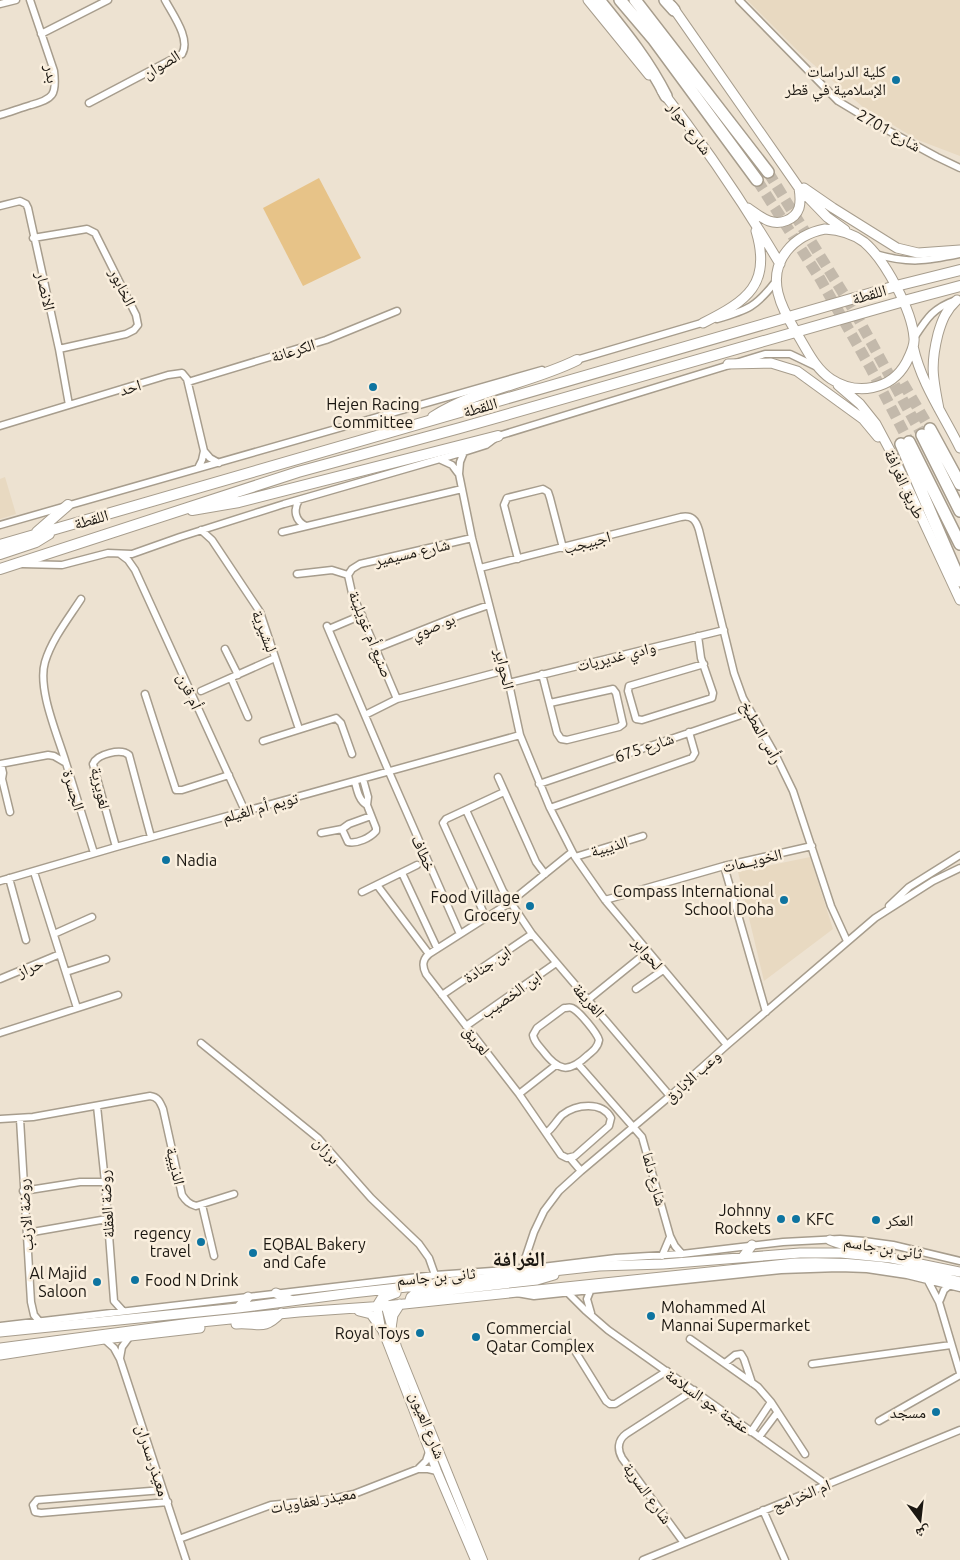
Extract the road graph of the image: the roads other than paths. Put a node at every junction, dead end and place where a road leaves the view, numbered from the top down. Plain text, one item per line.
1 (16, 0) edge
2 (30, 0) edge
3 (108, 0) edge
4 (165, 0) edge
5 (588, 0) edge
6 (600, 0) edge
7 (620, 0) edge
8 (635, 0) edge
9 (666, 0) edge
10 (739, 0) edge
11 (0, 4) edge
12 (674, 10) joint
13 (41, 34) junction
14 (666, 96) junction
15 (89, 103) dead end
16 (0, 115) edge
17 (960, 168) edge
18 (768, 172) tunnel mouth
19 (757, 180) tunnel mouth
20 (797, 184) junction
21 (0, 206) edge
22 (745, 207) junction
23 (753, 221) junction
24 (849, 233) junction
25 (33, 238) junction
26 (960, 250) edge
27 (875, 254) junction
28 (960, 254) edge
29 (780, 264) junction
30 (960, 270) edge
31 (776, 281) junction
32 (896, 286) junction
33 (960, 286) edge
34 (958, 299) edge
35 (904, 301) junction
36 (397, 312) dead end
37 (788, 318) junction
38 (703, 323) junction
39 (796, 332) junction
40 (914, 342) junction
41 (59, 349) junction
42 (577, 360) junction
43 (728, 364) junction
44 (818, 367) junction
45 (832, 380) junction
46 (188, 382) junction
47 (69, 405) junction
48 (939, 408) junction
49 (424, 423) junction
50 (0, 426) edge
51 (498, 436) junction
52 (960, 448) edge
53 (204, 450) junction
54 (464, 452) junction
55 (893, 456) junction
56 (409, 458) junction
57 (436, 460) junction
58 (219, 463) junction
59 (198, 468) junction
60 (459, 474) junction
61 (960, 484) edge
62 (462, 489) junction
63 (299, 500) junction
64 (284, 504) junction
65 (68, 505) junction
66 (960, 511) edge
67 (171, 513) junction
68 (295, 515) junction
69 (693, 518) joint
70 (0, 525) edge
71 (214, 526) junction
72 (306, 526) junction
73 (60, 528) junction
74 (294, 529) junction
75 (201, 530) junction
76 (282, 532) dead end
77 (35, 534) junction
78 (472, 538) junction
79 (214, 543) junction
80 (0, 544) edge
81 (960, 544) edge
82 (563, 548) junction
83 (141, 551) junction
84 (119, 553) junction
85 (0, 554) edge
86 (518, 559) junction
87 (16, 564) junction
88 (480, 568) junction
89 (0, 569) edge
90 (352, 569) joint
91 (135, 570) junction
92 (297, 574) dead end
93 (348, 575) junction
94 (0, 578) edge
95 (960, 581) edge
96 (81, 599) dead end
97 (960, 600) edge
98 (489, 605) junction
99 (362, 615) junction
100 (724, 630) junction
101 (695, 637) junction
102 (377, 648) junction
103 (225, 649) dead end
104 (275, 658) junction
105 (702, 661) junction
106 (506, 670) junction
107 (544, 674) junction
108 (234, 676) junction
109 (509, 682) junction
110 (201, 691) dead end
111 (145, 694) dead end
112 (398, 700) junction
113 (550, 703) junction
114 (750, 712) junction
115 (366, 716) junction
116 (248, 717) dead end
117 (299, 729) junction
118 (688, 732) junction
119 (520, 735) junction
120 (263, 741) dead end
121 (352, 754) dead end
122 (66, 763) junction
123 (1, 764) edge
124 (389, 772) junction
125 (229, 776) junction
126 (498, 777) dead end
127 (1, 778) edge
128 (364, 779) junction
129 (355, 782) junction
130 (539, 784) junction
131 (504, 792) junction
132 (367, 805) junction
133 (466, 810) junction
134 (551, 810) junction
135 (245, 811) junction
136 (10, 812) dead end
137 (371, 816) junction
138 (342, 829) junction
139 (321, 833) dead end
140 (643, 836) dead end
141 (152, 837) junction
142 (812, 846) junction
143 (116, 847) junction
144 (94, 853) junction
145 (574, 854) junction
146 (960, 855) edge
147 (417, 865) dead end
148 (724, 866) junction
149 (960, 868) edge
150 (34, 872) junction
151 (402, 873) junction
152 (545, 874) junction
153 (10, 878) junction
154 (0, 881) edge
155 (377, 885) junction
156 (362, 892) dead end
157 (605, 900) junction
158 (509, 902) junction
159 (880, 916) junction
160 (92, 917) dead end
161 (486, 918) junction
162 (428, 931) junction
163 (54, 934) junction
164 (460, 934) junction
165 (532, 934) junction
166 (417, 938) junction
167 (26, 940) dead end
168 (847, 941) junction
169 (437, 948) junction
170 (647, 952) junction
171 (60, 954) junction
172 (429, 954) junction
173 (106, 960) dead end
174 (556, 963) junction
175 (663, 970) junction
176 (66, 972) junction
177 (0, 979) edge
178 (636, 989) dead end
179 (118, 995) dead end
180 (442, 995) junction
181 (589, 999) junction
182 (77, 1008) junction
183 (766, 1012) junction
184 (466, 1026) junction
185 (0, 1033) edge
186 (201, 1043) dead end
187 (726, 1045) junction
188 (578, 1064) junction
189 (556, 1065) junction
190 (519, 1094) junction
191 (670, 1096) junction
192 (610, 1100) junction
193 (97, 1106) junction
194 (602, 1108) junction
195 (0, 1119) edge
196 (20, 1119) junction
197 (633, 1126) junction
198 (546, 1133) junction
199 (570, 1158) junction
200 (581, 1171) junction
201 (105, 1182) junction
202 (24, 1191) junction
203 (234, 1194) dead end
204 (202, 1205) junction
205 (107, 1219) junction
206 (27, 1233) junction
207 (670, 1236) junction
208 (830, 1240) junction
209 (752, 1245) junction
210 (528, 1254) junction
211 (682, 1254) junction
212 (864, 1254) junction
213 (214, 1256) dead end
214 (642, 1256) junction
215 (662, 1256) junction
216 (743, 1257) junction
217 (960, 1261) edge
218 (830, 1262) junction
219 (632, 1265) junction
220 (522, 1268) junction
221 (534, 1268) junction
222 (561, 1270) junction
223 (809, 1270) junction
224 (960, 1272) edge
225 (435, 1275) junction
226 (928, 1279) junction
227 (960, 1282) edge
228 (950, 1285) junction
229 (461, 1288) junction
230 (960, 1288) edge
231 (591, 1289) junction
232 (374, 1291) junction
233 (513, 1292) junction
234 (567, 1292) junction
235 (276, 1293) junction
236 (352, 1293) junction
237 (248, 1297) junction
238 (114, 1301) junction
239 (292, 1301) junction
240 (939, 1302) junction
241 (382, 1303) junction
242 (404, 1303) junction
243 (238, 1308) junction
244 (33, 1310) junction
245 (337, 1310) junction
246 (123, 1311) junction
247 (299, 1312) junction
248 (104, 1314) junction
249 (280, 1314) junction
250 (591, 1315) junction
251 (38, 1321) junction
252 (28, 1322) junction
253 (0, 1326) edge
254 (382, 1328) junction
255 (391, 1328) junction
256 (0, 1332) edge
257 (130, 1336) junction
258 (104, 1339) junction
259 (690, 1339) dead end
260 (570, 1343) dead end
261 (952, 1345) junction
262 (0, 1348) edge
263 (0, 1355) edge
264 (120, 1359) junction
265 (724, 1363) junction
266 (812, 1364) dead end
267 (665, 1370) junction
268 (960, 1374) edge
269 (752, 1383) junction
270 (694, 1390) junction
271 (770, 1402) junction
272 (777, 1413) junction
273 (879, 1420) dead end
274 (960, 1430) edge
275 (751, 1432) junction
276 (759, 1437) junction
277 (429, 1452) junction
278 (805, 1454) dead end
279 (418, 1469) junction
280 (437, 1471) junction
281 (827, 1485) junction
282 (163, 1490) junction
283 (134, 1492) junction
284 (94, 1496) junction
285 (168, 1502) junction
286 (135, 1505) junction
287 (95, 1508) junction
288 (762, 1510) junction
289 (179, 1539) junction
290 (684, 1543) junction
291 (186, 1560) edge
292 (475, 1560) edge
293 (483, 1560) edge
294 (643, 1560) edge
295 (785, 1560) edge

1 - 11 street
2 - 13 street, بدر
3 - 13 street
4 - 15 street, الصوان
5 - 14 main road, شارع حوار
6 - 14 highway
7 - 19 highway, شارع حوار
8 - 18 highway
9 - 12 highway
10 - 17 street, شارع 2701
12 - 20 main road
13 - 16 street, بدر
14 - 22 main road, شارع حوار
20 - 22 main road
20 - 24 main road
20 - 26 main road
21 - 25 street, الانصار
22 - 23 main road, شارع حوار
23 - 29 main road, شارع حوار
23 - 38 main road
24 - 27 main road
24 - 29 main road
25 - 41 street, الانصار
25 - 41 street, الخابور
27 - 28 street, اللقطة
27 - 32 main road
29 - 31 main road
30 - 32 main road, اللقطة
31 - 37 main road, طريق الغرافة
31 - 38 street, اللقطة
32 - 35 main road
32 - 37 main road, اللقطة
33 - 35 main road, اللقطة
34 - 40 street
34 - 48 main road
35 - 39 main road, اللقطة
35 - 40 main road
36 - 46 street, الكرعانة
37 - 39 main road, طريق الغرافة
37 - 49 main road, اللقطة
38 - 42 street, اللقطة
39 - 44 main road, طريق الغرافة
39 - 67 main road, اللقطة
40 - 45 main road
40 - 48 main road
41 - 47 street, الانصار
42 - 49 main road
42 - 58 street, اللقطة
43 - 44 street, اللقطة
43 - 51 street, اللقطة
43 - 55 main road
44 - 45 main road, طريق الغرافة
45 - 55 main road, طريق الغرافة
46 - 47 street, احد
46 - 53 street
47 - 50 street, احد
48 - 52 main road
49 - 73 main road, اللقطة
51 - 54 street, اللقطة
51 - 56 main road
53 - 58 street
53 - 59 street
54 - 57 street, اللقطة
54 - 60 street, الحواير
55 - 97 main road, طريق الغرافة
56 - 57 main road
56 - 67 main road
57 - 60 street
57 - 63 street, اللقطة
58 - 59 street, اللقطة
59 - 65 street, اللقطة
60 - 62 street, الحواير
61 - 66 highway
62 - 72 street
62 - 78 street, الحواير
63 - 64 street, اللقطة
63 - 68 street
64 - 68 street
64 - 71 street, اللقطة
65 - 70 street, اللقطة
65 - 77 main road
67 - 87 main road, اللقطة
68 - 72 street
68 - 74 street
69 - 82 street, اجبيجب
69 - 100 street, رأس المطبخ
71 - 75 street, اللقطة
71 - 79 street
72 - 74 street
73 - 77 main road, اللقطة
73 - 85 main road
74 - 76 street
75 - 79 street, لبشيرية
75 - 83 street, اللقطة
77 - 80 main road, اللقطة
78 - 88 street, الحواير
78 - 90 street, شارع مسيمير
79 - 104 street, لبشيرية
81 - 95 highway, طريق الغرافة
82 - 86 street, اجبيجب
82 - 86 street
83 - 84 street, اللقطة
83 - 91 street
84 - 87 street, اللقطة
84 - 91 street, أم قرن
86 - 88 street, اجبيجب
87 - 89 main road, اللقطة
87 - 94 main road
88 - 98 street, الحواير
90 - 93 street, صنيع أم غويلينة
91 - 125 street, أم قرن
92 - 93 street
93 - 99 street, صنيع أم غويلينة
96 - 122 street
98 - 102 street, بو صوي
98 - 106 street, الحواير
99 - 102 street, صنيع أم غويلينة
99 - 115 street
100 - 101 street, وادي غديريات
100 - 114 street, رأس المطبخ
101 - 105 street
101 - 107 street, وادي غديريات
102 - 112 street, صنيع أم غويلينة
103 - 108 street
104 - 108 street
104 - 117 street, لبشيرية
105 - 105 street
106 - 109 street, الحواير
106 - 112 street
107 - 109 street, وادي غديريات
107 - 113 street
108 - 110 street
108 - 116 street
109 - 119 street, الحواير
111 - 125 street
112 - 115 street
113 - 113 street
114 - 118 street, شارع 675
114 - 142 street, رأس المطبخ
115 - 124 street
117 - 120 street
117 - 121 street
118 - 130 street, شارع 675
118 - 134 street
119 - 124 street, تويم أم الغيلم
119 - 130 street, الحواير
122 - 123 street, الجسرة
122 - 144 street, الجسرة
123 - 127 street, الجسرة
124 - 128 street, تويم أم الغيلم
124 - 164 street, خطاف
125 - 135 street, أم قرن
126 - 131 street
127 - 136 street, الجسرة
128 - 129 street, تويم أم الغيلم
128 - 132 street
129 - 132 street
129 - 135 street, تويم أم الغيلم
130 - 134 street, الحواير
131 - 133 street
131 - 152 street
132 - 137 street
133 - 158 street, الغريفة
133 - 161 street
134 - 145 street, الحواير
135 - 141 street, تويم أم الغيلم
137 - 138 street
137 - 138 street
138 - 139 street
140 - 145 street, الذيبية
141 - 143 street, تويم أم الغيلم
141 - 143 street, لغويرية
142 - 148 street, الخويــمات
142 - 168 street, رأس المطبخ
143 - 144 street, تويم أم الغيلم
144 - 150 street, تويم أم الغيلم
145 - 152 street, الذيبية
145 - 157 street, لحواير
146 - 159 street, وعب الابارق
147 - 151 street
148 - 157 street, الخويــمات
148 - 183 street
149 - 159 street, وعب الابارق
150 - 153 street, تويم أم الغيلم
150 - 163 street
151 - 155 street
151 - 162 street
152 - 158 street, الذيبية
153 - 154 street, تويم أم الغيلم
153 - 167 street
155 - 156 street
155 - 166 street
157 - 170 street, لحواير
158 - 161 street, الذيبية
158 - 165 street, الغريفة
159 - 168 street, وعب الابارق
160 - 163 street
161 - 164 street, الذيبية
162 - 166 street
162 - 169 street
163 - 171 street
164 - 169 street, الذيبية
165 - 174 street, الغريفة
165 - 180 street, ابن جنادة
166 - 172 street
168 - 183 street, وعب الابارق
169 - 172 street
170 - 175 street, لحواير
170 - 181 street
171 - 176 street
171 - 177 street, حراز
172 - 180 street, لعريق
173 - 176 street
174 - 181 street, الغريفة
174 - 184 street, ابن الخصيب
175 - 178 street
175 - 187 street, لحواير
176 - 182 street
179 - 182 street
180 - 184 street, لعريق
181 - 191 street, الغريفة
182 - 185 street
183 - 187 street, وعب الابارق
184 - 190 street, لعريق
186 - 225 street, برزان
187 - 191 street, وعب الابارق
188 - 189 street
188 - 189 street
188 - 192 street, شارع دلما
189 - 190 street
190 - 198 street, لعريق
191 - 197 street, وعب الابارق
192 - 194 street
192 - 197 street, شارع دلما
193 - 196 street
193 - 201 street, روضة العقلة
193 - 204 street, الذيبية
194 - 198 street
194 - 199 street
195 - 196 street
196 - 202 street, روضة الارنب
197 - 200 street, وعب الابارق
197 - 207 street, شارع دلما
198 - 199 street, لعريق
199 - 200 street, لعريق
200 - 210 street, وعب الابارق
201 - 202 street
201 - 205 street, روضة العقلة
202 - 206 street, روضة الارنب
203 - 204 street
204 - 213 street
205 - 206 street
205 - 238 street, روضة العقلة
206 - 244 street, روضة الارنب
207 - 211 street, شارع دلما
207 - 215 street
208 - 209 street, ثانى بن جاسم
208 - 212 main road
208 - 217 street, ثانى بن جاسم
209 - 211 street, ثانى بن جاسم
209 - 216 main road
210 - 220 street, وعب الابارق
210 - 221 street
211 - 215 street, ثانى بن جاسم
212 - 216 main road, ثانى بن جاسم
212 - 224 main road, ثانى بن جاسم
214 - 215 street, ثانى بن جاسم
214 - 219 main road
214 - 221 street, ثانى بن جاسم
216 - 219 main road, ثانى بن جاسم
218 - 223 main road
218 - 227 main road, ثانى بن جاسم
218 - 233 main road, ثانى بن جاسم
219 - 222 main road, ثانى بن جاسم
220 - 221 street, ثانى بن جاسم
220 - 225 street, ثانى بن جاسم
222 - 229 main road
222 - 232 main road, ثانى بن جاسم
223 - 226 street, ثانى بن جاسم
223 - 231 street, ثانى بن جاسم
225 - 235 street, ثانى بن جاسم
226 - 228 street, ثانى بن جاسم
226 - 240 street
228 - 230 street, ثانى بن جاسم
228 - 240 street
229 - 241 main road
229 - 242 main road
231 - 234 street, ثانى بن جاسم
231 - 250 street
232 - 236 main road, ثانى بن جاسم
232 - 241 street
233 - 234 street, ثانى بن جاسم
233 - 242 main road, ثانى بن جاسم
234 - 250 street, عفجة جو السلامة
235 - 237 street, ثانى بن جاسم
235 - 239 main road
236 - 239 main road, ثانى بن جاسم
236 - 245 main road
237 - 243 main road
237 - 246 street, ثانى بن جاسم
238 - 246 street
238 - 248 street
239 - 243 main road, ثانى بن جاسم
240 - 261 street
241 - 242 main road, ثانى بن جاسم
241 - 245 main road, ثانى بن جاسم
241 - 254 street, شارع العيون
241 - 255 street, شارع العيون
242 - 255 main road
243 - 256 main road, ثانى بن جاسم
244 - 251 street, روضة الارنب
244 - 252 street, روضة الارنب
245 - 247 main road, ثانى بن جاسم
246 - 248 street, ثانى بن جاسم
247 - 249 main road, ثانى بن جاسم
247 - 254 main road
248 - 251 street, ثانى بن جاسم
249 - 257 main road, ثانى بن جاسم
249 - 262 main road
250 - 267 street, عفجة جو السلامة
251 - 252 street, ثانى بن جاسم
252 - 253 street, ثانى بن جاسم
254 - 277 street, شارع العيون
255 - 293 street, شارع العيون
257 - 258 main road, ثانى بن جاسم
257 - 264 street
258 - 263 main road, ثانى بن جاسم
258 - 264 street, معيذر سدران
259 - 265 street
260 - 267 street
261 - 266 street
261 - 268 street
264 - 282 street, معيذر سدران
265 - 269 street
265 - 269 street
267 - 270 street, عفجة جو السلامة
268 - 273 street
269 - 271 street
270 - 275 street, عفجة جو السلامة
270 - 290 street, شارع السرية
271 - 272 street
271 - 275 street
272 - 276 street
272 - 278 street
274 - 281 street, ام الخرامج
275 - 276 street, عفجة جو السلامة
276 - 281 street, عفجة جو السلامة
277 - 279 street
277 - 280 street, شارع العيون
279 - 280 street, معيذر لعفاويات
279 - 289 street, معيذر لعفاويات
280 - 292 street, شارع العيون
281 - 288 street, ام الخرامج
282 - 283 street
282 - 285 street, معيذر سدران
283 - 284 street
283 - 286 street
284 - 287 street
284 - 287 street
285 - 286 street
285 - 289 street, معيذر سدران
286 - 287 street
288 - 290 street, ام الخرامج
288 - 295 street
289 - 291 street, معيذر سدران
290 - 294 street, ام الخرامج

